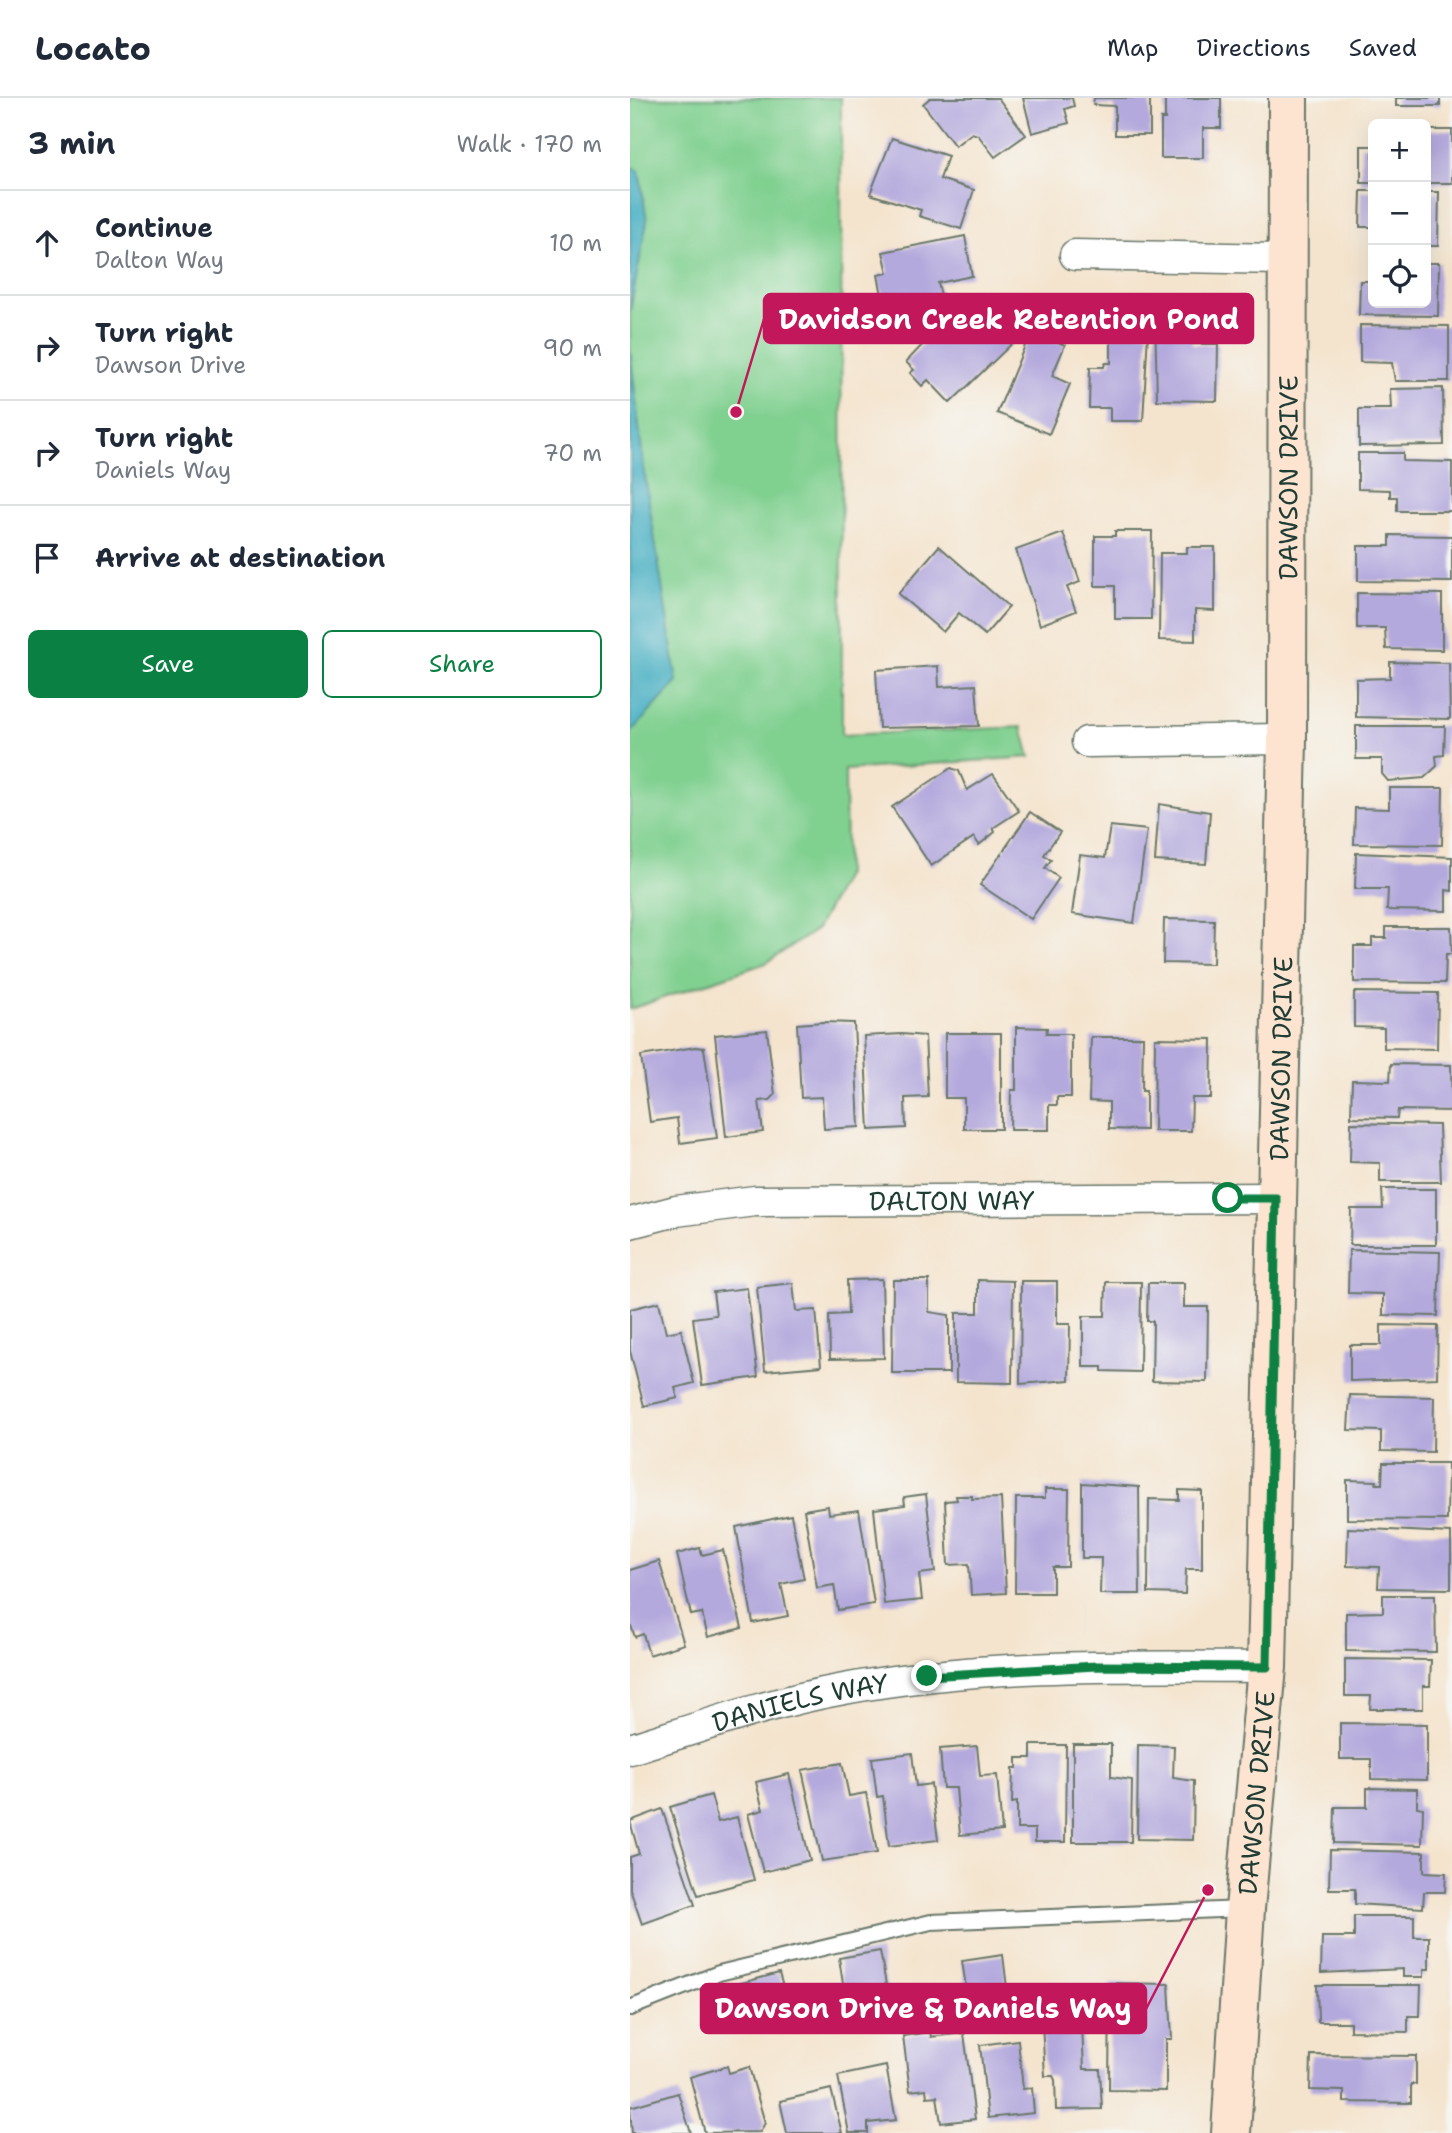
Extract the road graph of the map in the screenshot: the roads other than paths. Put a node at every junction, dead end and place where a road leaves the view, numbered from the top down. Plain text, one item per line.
1 (1287, 98) edge
2 (1075, 256) dead end
3 (1286, 259) junction
4 (1287, 738) junction
5 (1087, 742) dead end
6 (1276, 1198) junction
7 (630, 1223) edge
8 (1267, 1667) junction
9 (630, 1749) edge
10 (1245, 1909) junction
11 (630, 2008) edge
12 (1231, 2133) edge

1 - 3 street, DAWSON DRIVE
2 - 3 street
3 - 4 street, DAWSON DRIVE
4 - 5 street
4 - 6 street, DAWSON DRIVE
6 - 7 street, DALTON WAY
6 - 8 street, DAWSON DRIVE
8 - 9 street, DANIELS WAY
8 - 10 street, DAWSON DRIVE
10 - 11 lane
10 - 12 street, DAWSON DRIVE

